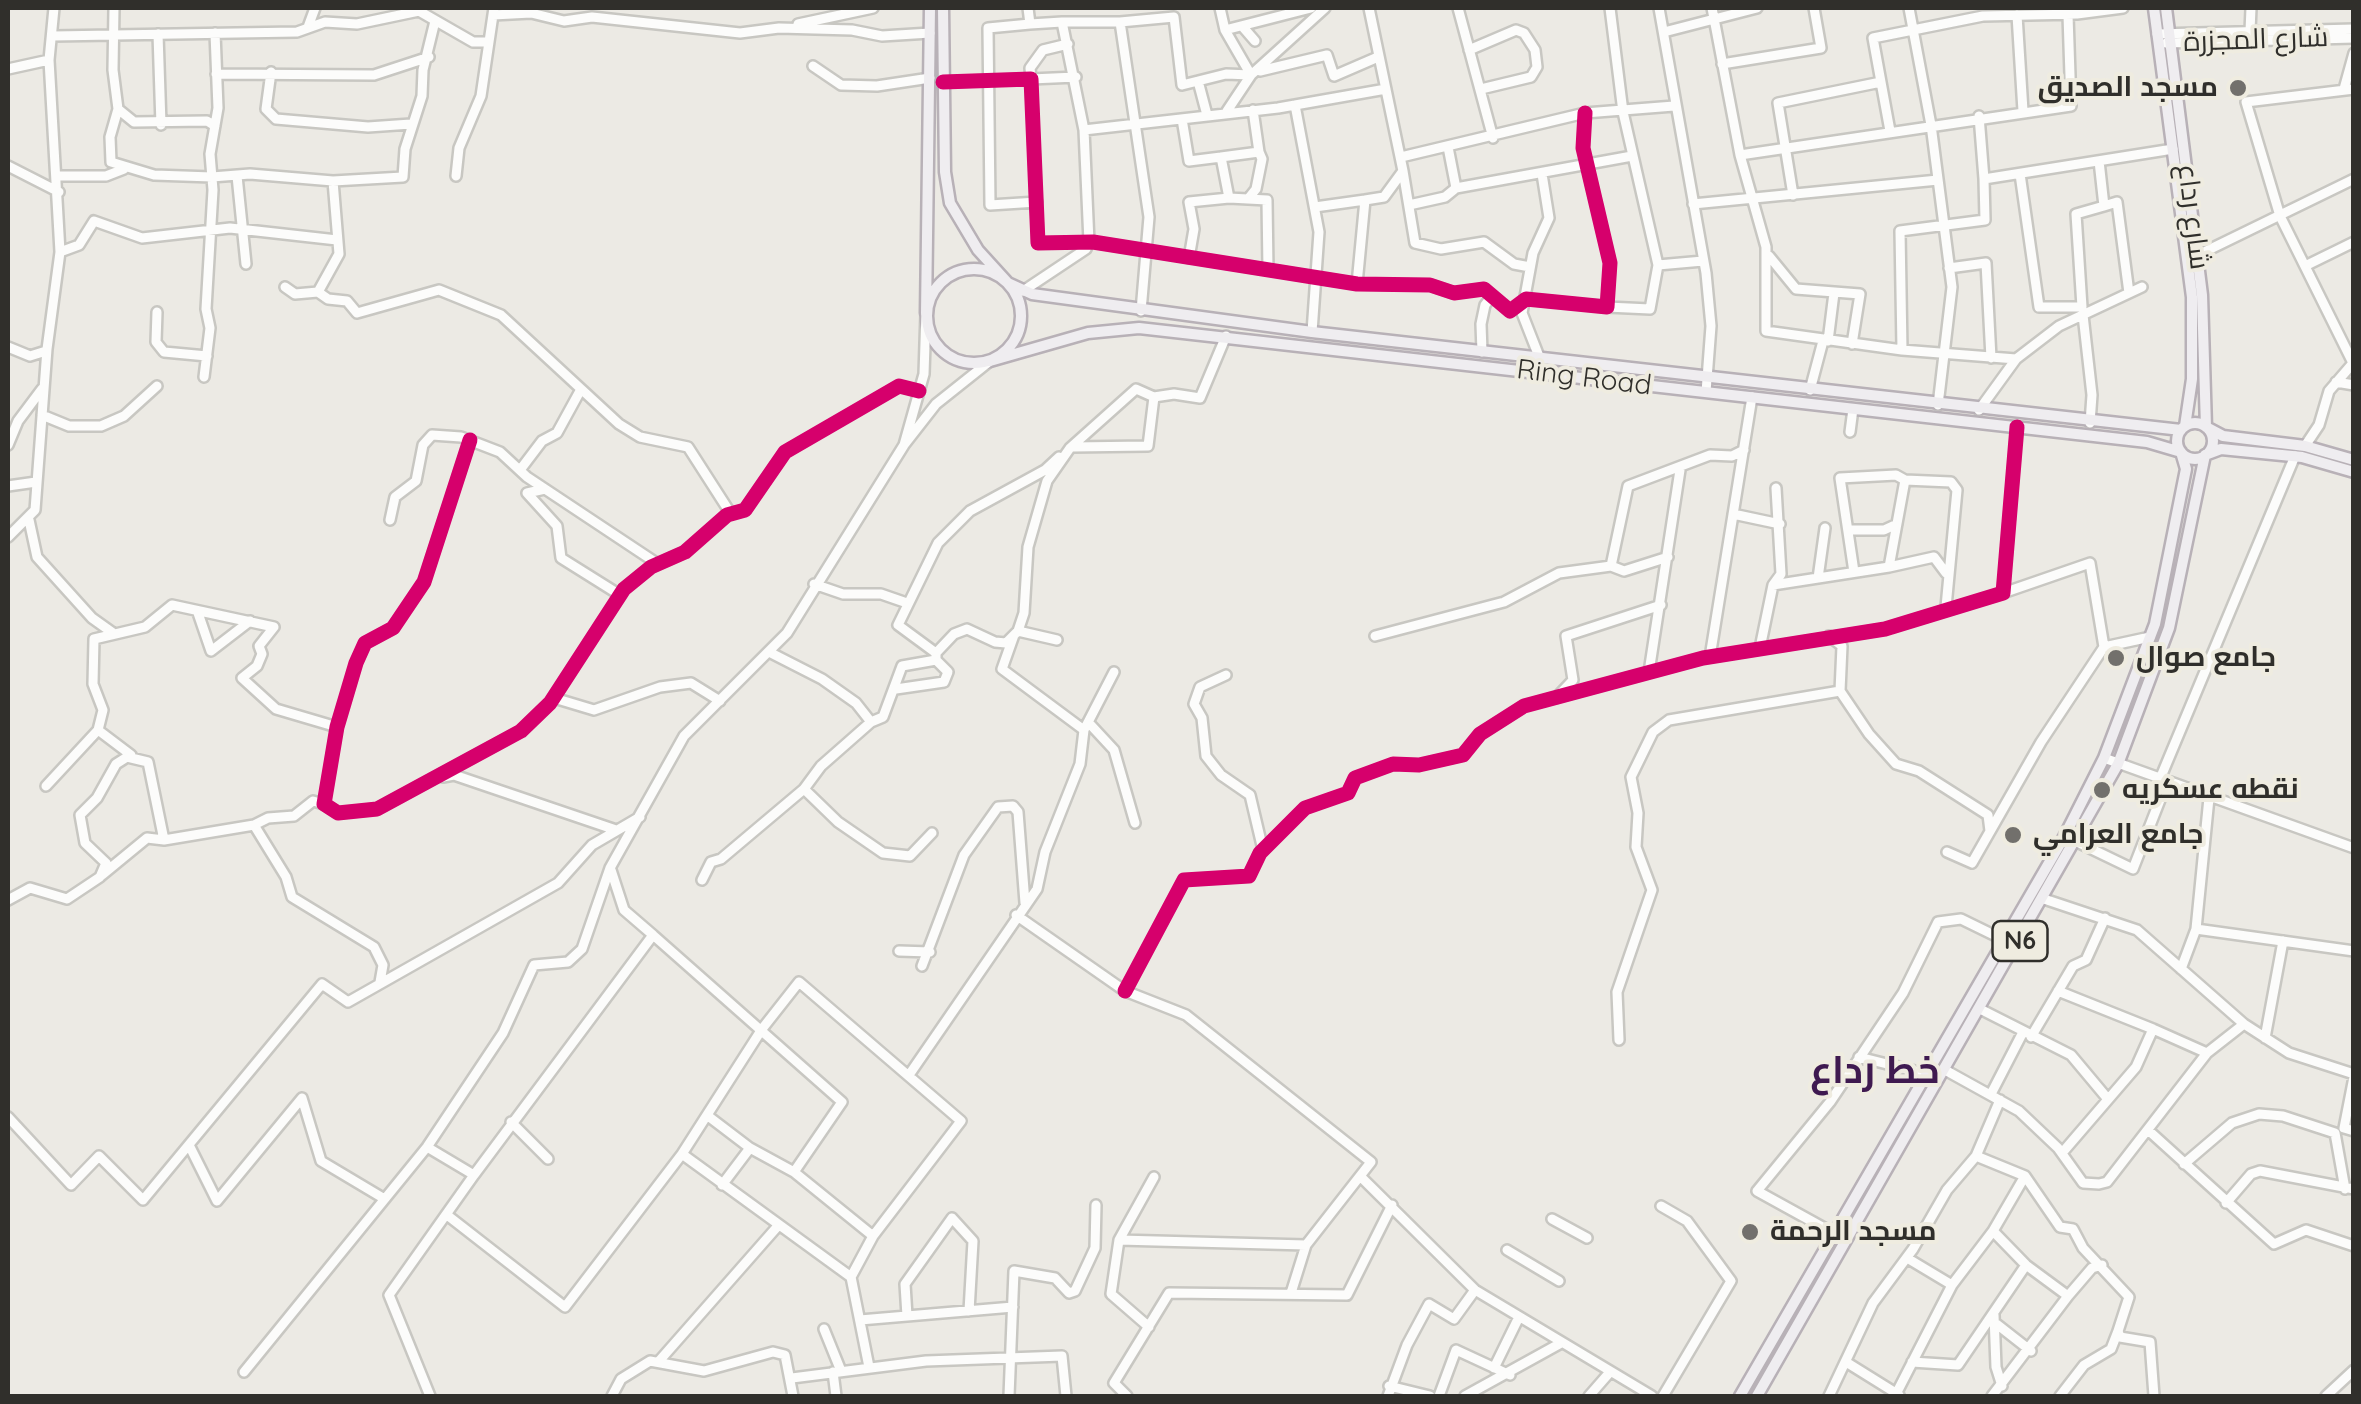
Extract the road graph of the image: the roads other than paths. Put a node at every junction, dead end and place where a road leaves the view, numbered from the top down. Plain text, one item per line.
1 (54, 8) edge
2 (114, 8) edge
3 (315, 8) edge
4 (328, 8) edge
5 (563, 8) edge
6 (873, 8) edge
7 (930, 8) edge
8 (943, 8) edge
9 (1028, 8) edge
10 (1220, 8) edge
11 (1311, 8) edge
12 (1324, 8) edge
13 (1369, 8) edge
14 (1458, 8) edge
15 (1610, 8) edge
16 (1659, 8) edge
17 (1756, 8) edge
18 (1814, 8) edge
19 (1909, 8) edge
20 (2123, 8) edge
21 (2154, 8) edge
22 (2166, 8) edge
23 (2251, 8) edge
24 (1296, 9) edge
25 (2098, 9) edge
26 (494, 11) edge
27 (2053, 11) edge
28 (1713, 12) edge
29 (611, 13) edge
30 (2068, 14) junction
31 (2017, 15) junction
32 (556, 20) junction
33 (435, 21) junction
34 (329, 22) junction
35 (1062, 22) junction
36 (1120, 22) junction
37 (1030, 24) junction
38 (1242, 26) junction
39 (308, 27) junction
40 (1914, 27) junction
41 (779, 28) junction
42 (2354, 28) edge
43 (1225, 30) junction
44 (2250, 31) junction
45 (930, 32) junction
46 (1664, 32) junction
47 (215, 33) junction
48 (158, 34) junction
49 (113, 35) junction
50 (52, 36) junction
51 (2171, 38) junction
52 (2354, 38) edge
53 (2158, 39) junction
54 (1293, 40) junction
55 (483, 42) junction
56 (1255, 42) dead end
57 (1068, 44) junction
58 (1469, 50) junction
59 (2354, 53) edge
60 (429, 56) junction
61 (1378, 57) junction
62 (49, 60) junction
63 (1302, 62) junction
64 (1722, 64) junction
65 (813, 66) dead end
66 (8, 69) edge
67 (270, 72) junction
68 (1254, 73) junction
69 (216, 74) junction
70 (1334, 76) junction
71 (1076, 77) junction
72 (930, 78) junction
73 (1031, 79) junction
74 (988, 80) junction
75 (1198, 80) junction
76 (943, 82) junction
77 (1882, 82) junction
78 (1480, 89) junction
79 (2349, 89) edge
80 (1386, 90) junction
81 (1332, 99) junction
82 (1295, 105) junction
83 (1674, 106) junction
84 (118, 109) junction
85 (1254, 110) junction
86 (1227, 111) junction
87 (2023, 111) junction
88 (1623, 112) junction
89 (1585, 114) junction
90 (1207, 115) junction
91 (1979, 116) junction
92 (1182, 119) junction
93 (161, 124) junction
94 (411, 124) junction
95 (1931, 125) junction
96 (215, 126) junction
97 (1137, 126) junction
98 (1084, 130) junction
99 (1890, 131) junction
100 (1493, 138) junction
101 (1785, 146) junction
102 (1448, 147) junction
103 (2173, 150) junction
104 (1259, 152) junction
105 (1740, 155) junction
106 (1632, 156) junction
107 (1400, 157) junction
108 (1221, 158) junction
109 (1189, 161) junction
110 (2099, 161) junction
111 (1588, 165) junction
112 (8, 166) edge
113 (124, 169) junction
114 (1403, 171) junction
115 (1183, 173) dead end
116 (1542, 174) junction
117 (2020, 174) junction
118 (58, 176) junction
119 (237, 176) junction
120 (456, 176) dead end
121 (212, 178) junction
122 (1984, 179) junction
123 (2354, 179) edge
124 (1938, 180) junction
125 (333, 181) junction
126 (1456, 188) junction
127 (59, 192) junction
128 (1793, 195) junction
129 (1384, 197) junction
130 (1229, 198) junction
131 (1253, 198) junction
132 (1750, 199) junction
133 (1365, 200) junction
134 (1408, 200) junction
135 (1037, 202) junction
136 (1693, 204) junction
137 (2104, 206) junction
138 (1315, 207) junction
139 (2280, 216) junction
140 (1944, 226) junction
141 (243, 230) junction
142 (207, 234) junction
143 (337, 240) junction
144 (1089, 242) junction
145 (2354, 242) edge
146 (60, 252) junction
147 (1148, 252) junction
148 (1766, 252) junction
149 (2198, 255) junction
150 (1189, 258) junction
151 (1703, 260) junction
152 (246, 264) dead end
153 (1658, 264) junction
154 (1530, 266) junction
155 (2304, 266) junction
156 (1950, 268) junction
157 (1268, 270) junction
158 (1315, 278) junction
159 (1008, 283) junction
160 (1357, 284) junction
161 (285, 287) dead end
162 (2142, 287) dead end
163 (1023, 291) junction
164 (318, 292) junction
165 (1834, 293) junction
166 (2130, 294) junction
167 (1492, 296) junction
168 (1526, 299) junction
169 (1608, 306) junction
170 (1140, 311) junction
171 (157, 312) dead end
172 (2083, 312) junction
173 (926, 313) junction
174 (1312, 332) junction
175 (1226, 336) junction
176 (1826, 341) junction
177 (1852, 344) junction
178 (8, 347) edge
179 (47, 349) junction
180 (1902, 350) junction
181 (1482, 352) junction
182 (1946, 355) junction
183 (207, 356) junction
184 (1991, 358) junction
185 (1540, 359) junction
186 (2016, 359) junction
187 (990, 361) junction
188 (2353, 363) edge
189 (204, 377) dead end
190 (1708, 378) junction
191 (2336, 382) junction
192 (2354, 385) edge
193 (157, 386) dead end
194 (44, 387) junction
195 (1810, 390) junction
196 (580, 391) junction
197 (919, 392) junction
198 (1706, 392) junction
199 (1850, 395) junction
200 (1154, 397) junction
201 (1752, 397) junction
202 (1938, 405) junction
203 (1851, 408) junction
204 (1979, 410) junction
205 (42, 415) junction
206 (2090, 422) junction
207 (2206, 427) junction
208 (2018, 428) junction
209 (2183, 428) junction
210 (1850, 432) dead end
211 (470, 440) junction
212 (8, 445) edge
213 (904, 445) junction
214 (2305, 446) junction
215 (1070, 447) junction
216 (1744, 450) junction
217 (2181, 452) junction
218 (2205, 455) junction
219 (2295, 456) junction
220 (2346, 462) edge
221 (520, 470) junction
222 (1680, 470) junction
223 (2354, 472) edge
224 (1905, 480) junction
225 (36, 482) junction
226 (8, 486) edge
227 (1776, 488) dead end
228 (545, 489) junction
229 (731, 514) junction
230 (1733, 514) junction
231 (30, 520) junction
232 (390, 520) dead end
233 (1780, 524) junction
234 (1897, 524) junction
235 (2176, 526) junction
236 (2190, 527) junction
237 (1825, 528) dead end
238 (1848, 530) junction
239 (1953, 534) junction
240 (8, 537) edge
241 (1668, 557) junction
242 (1928, 558) junction
243 (658, 564) junction
244 (1611, 566) junction
245 (1888, 567) junction
246 (1854, 572) junction
247 (1818, 578) junction
248 (814, 584) junction
249 (1773, 585) junction
250 (1948, 585) junction
251 (2003, 593) junction
252 (620, 595) junction
253 (908, 603) junction
254 (1660, 605) junction
255 (1946, 607) junction
256 (198, 612) junction
257 (250, 621) junction
258 (112, 633) junction
259 (1016, 633) junction
260 (1375, 636) dead end
261 (1828, 636) junction
262 (2150, 637) junction
263 (1057, 640) dead end
264 (2104, 647) junction
265 (1760, 648) junction
266 (771, 652) junction
267 (936, 657) junction
268 (1710, 657) junction
269 (1114, 672) dead end
270 (1650, 672) junction
271 (1226, 676) dead end
272 (896, 689) junction
273 (1840, 690) junction
274 (554, 698) junction
275 (1554, 699) junction
276 (720, 701) junction
277 (870, 722) junction
278 (1086, 726) junction
279 (337, 727) junction
280 (98, 730) junction
281 (134, 757) junction
282 (2104, 758) junction
283 (2118, 764) junction
284 (2164, 780) junction
285 (421, 782) junction
286 (46, 786) dead end
287 (804, 788) junction
288 (2209, 798) junction
289 (324, 804) junction
290 (642, 816) junction
291 (1135, 824) dead end
292 (254, 826) junction
293 (616, 830) junction
294 (1990, 831) junction
295 (932, 833) dead end
296 (2064, 837) junction
297 (164, 840) junction
298 (2076, 843) junction
299 (2354, 848) edge
300 (1264, 850) junction
301 (1947, 852) dead end
302 (610, 868) junction
303 (100, 877) junction
304 (702, 880) dead end
305 (2044, 898) junction
306 (8, 900) edge
307 (1025, 904) junction
308 (1016, 915) junction
309 (2105, 918) junction
310 (2196, 929) junction
311 (652, 935) junction
312 (2004, 940) junction
313 (2283, 941) junction
314 (2354, 951) edge
315 (898, 952) dead end
316 (930, 952) junction
317 (922, 966) dead end
318 (2181, 969) junction
319 (380, 982) junction
320 (1125, 991) junction
321 (2058, 991) junction
322 (1980, 1009) junction
323 (2244, 1024) junction
324 (762, 1029) junction
325 (2153, 1029) junction
326 (2027, 1035) junction
327 (2266, 1038) junction
328 (1618, 1040) dead end
329 (2207, 1053) junction
330 (1859, 1057) junction
331 (1945, 1070) junction
332 (1927, 1074) junction
333 (909, 1075) junction
334 (2354, 1076) edge
335 (1996, 1097) junction
336 (2107, 1098) junction
337 (708, 1116) junction
338 (8, 1117) edge
339 (511, 1122) junction
340 (2148, 1130) junction
341 (2354, 1130) edge
342 (189, 1145) junction
343 (427, 1147) junction
344 (750, 1148) junction
345 (682, 1154) junction
346 (2062, 1154) junction
347 (1976, 1156) junction
348 (548, 1159) dead end
349 (2184, 1164) junction
350 (794, 1172) junction
351 (474, 1175) junction
352 (1360, 1176) junction
353 (2025, 1176) junction
354 (1154, 1177) dead end
355 (722, 1184) junction
356 (1863, 1184) junction
357 (2349, 1189) edge
358 (1873, 1194) junction
359 (384, 1198) junction
360 (2226, 1203) junction
361 (1392, 1204) junction
362 (1096, 1205) dead end
363 (1661, 1206) dead end
364 (448, 1215) junction
365 (1552, 1219) dead end
366 (777, 1226) junction
367 (1994, 1231) junction
368 (1835, 1234) junction
369 (873, 1236) junction
370 (1587, 1238) dead end
371 (1120, 1240) junction
372 (1306, 1245) junction
373 (2354, 1246) edge
374 (1507, 1250) dead end
375 (1825, 1251) junction
376 (1907, 1258) junction
377 (1836, 1260) junction
378 (2026, 1265) junction
379 (2102, 1265) junction
380 (851, 1277) junction
381 (1559, 1281) dead end
382 (1952, 1285) junction
383 (1475, 1290) junction
384 (1291, 1293) junction
385 (2068, 1296) junction
386 (1013, 1307) junction
387 (969, 1311) junction
388 (907, 1316) junction
389 (1518, 1319) junction
390 (1992, 1319) junction
391 (860, 1320) junction
392 (1149, 1326) junction
393 (824, 1329) dead end
394 (2118, 1331) junction
395 (1561, 1344) junction
396 (2031, 1351) junction
397 (1010, 1357) junction
398 (660, 1360) junction
399 (1846, 1362) junction
400 (1912, 1362) junction
401 (868, 1368) junction
402 (1494, 1368) junction
403 (2354, 1370) edge
404 (837, 1371) junction
405 (244, 1372) dead end
406 (1610, 1372) junction
407 (1510, 1375) junction
408 (792, 1378) junction
409 (2002, 1386) junction
410 (1389, 1391) edge
411 (430, 1396) edge
412 (612, 1396) edge
413 (793, 1396) edge
414 (836, 1396) edge
415 (1009, 1396) edge
416 (1066, 1396) edge
417 (1127, 1396) edge
418 (1430, 1396) edge
419 (1438, 1396) edge
420 (1466, 1396) edge
421 (1589, 1396) edge
422 (1652, 1396) edge
423 (1663, 1396) edge
424 (1740, 1396) edge
425 (1757, 1396) edge
426 (1829, 1396) edge
427 (1898, 1396) edge
428 (1992, 1396) edge
429 (2060, 1396) edge
430 (2154, 1396) edge
431 (2326, 1396) edge

1 - 50 street
2 - 49 street
3 - 39 street
4 - 34 street
5 - 32 street
6 - 41 street
7 - 45 main road
8 - 76 main road
9 - 37 street
10 - 43 street
11 - 24 street
12 - 54 street
13 - 61 street
14 - 58 street
15 - 88 street
16 - 46 street
17 - 28 street
18 - 64 street
19 - 40 street
20 - 25 street
21 - 53 main road, شارع رداع
22 - 51 main road, شارع رداع
23 - 44 street
24 - 38 street
25 - 30 street
26 - 32 street
26 - 55 street
27 - 30 street
27 - 31 street
28 - 46 street
28 - 64 street
29 - 32 street
29 - 41 street
30 - 87 street
31 - 40 street
31 - 87 street
33 - 34 street
33 - 55 street
33 - 60 street
34 - 39 street
35 - 36 street
35 - 37 street
35 - 57 street
36 - 75 street
36 - 97 street
37 - 74 street
38 - 43 street
38 - 56 street
39 - 47 street
40 - 77 street
40 - 95 street
41 - 45 street
42 - 44 street, شارع المجزرة
43 - 68 street
44 - 51 street, شارع المجزرة
45 - 72 main road
46 - 83 street
47 - 48 street
47 - 69 street
48 - 49 street
48 - 93 street
49 - 50 street
49 - 84 street
50 - 62 street
51 - 52 street, شارع المجزرة
51 - 53 street, شارع المجزرة
51 - 149 main road, شارع رداع
53 - 103 main road, شارع رداع
54 - 63 street
54 - 68 street
55 - 120 street
57 - 71 street
57 - 73 street
58 - 78 street
58 - 78 street
59 - 79 street
60 - 67 street
60 - 94 street
61 - 70 street
61 - 80 street
62 - 66 street
62 - 118 street
63 - 68 street
63 - 70 street
64 - 105 street
65 - 72 street
67 - 69 street
67 - 94 street
68 - 75 street
68 - 86 street
69 - 96 street
70 - 81 street
71 - 73 street
71 - 98 street
72 - 173 main road
73 - 74 street
73 - 135 street
74 - 76 street
74 - 135 street
75 - 90 street
76 - 159 main road
77 - 99 street
77 - 101 street
78 - 100 street
79 - 139 street
80 - 81 street
80 - 107 street
81 - 82 street
82 - 85 street
82 - 138 street
83 - 88 street
83 - 136 street
84 - 93 street
84 - 113 street
85 - 86 street
85 - 104 street
86 - 90 street
87 - 91 street
88 - 89 street
88 - 106 street
89 - 100 street
89 - 111 street
90 - 92 street
91 - 95 street
91 - 122 street
92 - 97 street
92 - 109 street
93 - 96 street
94 - 125 street
95 - 99 street
95 - 124 street
96 - 121 street
97 - 98 street
97 - 147 street
98 - 144 street
99 - 101 street
100 - 102 street
101 - 105 street
101 - 128 street
102 - 107 street
102 - 126 street
103 - 110 street
103 - 209 main road, شارع رداع
104 - 108 street
104 - 131 street
105 - 132 street
106 - 111 street
106 - 153 street
107 - 114 street
108 - 109 street
108 - 130 street
109 - 115 street
110 - 117 street
110 - 137 street
111 - 116 street
111 - 169 street
112 - 127 street
113 - 118 street
113 - 121 street
114 - 129 street
114 - 134 street
116 - 126 street
116 - 154 street
117 - 122 street
117 - 172 street
118 - 127 street
119 - 121 street
119 - 125 street
119 - 141 street
121 - 142 street
122 - 140 street
123 - 139 street
124 - 128 street
124 - 140 street
125 - 143 street
126 - 134 street
127 - 146 street
128 - 132 street
129 - 133 street
129 - 134 street
130 - 131 street
130 - 150 street
131 - 157 street
132 - 136 street
132 - 148 street
133 - 138 street
133 - 160 street
134 - 154 street
135 - 144 street
136 - 151 street
137 - 166 street
137 - 172 street
138 - 158 street
139 - 149 street
139 - 155 street
140 - 156 street
140 - 180 street
141 - 142 street
141 - 143 street
141 - 152 street
142 - 146 street
142 - 183 street
143 - 164 street
144 - 147 street
144 - 163 street
145 - 155 street
146 - 179 street
147 - 150 street
147 - 170 street
148 - 165 street
148 - 176 street
149 - 207 main road, شارع رداع
150 - 157 street
151 - 153 street
151 - 190 street
153 - 169 street
154 - 168 street
155 - 188 street
156 - 182 street
156 - 184 street
157 - 158 street
158 - 160 street
158 - 174 street
159 - 163 main road, Ring Road
159 - 173 main road
159 - 187 main road
160 - 167 street
161 - 164 street
162 - 166 street
163 - 170 main road, Ring Road
164 - 196 street
165 - 176 street
165 - 177 street
166 - 172 street
167 - 168 street
167 - 181 street
168 - 169 street
168 - 185 street
170 - 174 main road, Ring Road
171 - 183 street
172 - 186 street
172 - 206 street
173 - 187 main road
173 - 197 street
174 - 181 main road, Ring Road
175 - 187 main road, Ring Road
175 - 198 main road, Ring Road
175 - 200 street
176 - 177 street
176 - 195 street
177 - 180 street
178 - 179 street
179 - 194 street
180 - 182 street
181 - 185 main road, Ring Road
182 - 184 street
182 - 202 street
183 - 189 street
184 - 186 street
185 - 190 main road, Ring Road
186 - 204 street
187 - 213 street
188 - 191 street
190 - 195 main road, Ring Road
190 - 198 street
191 - 192 street
191 - 214 street
193 - 205 street
194 - 205 street
194 - 212 street
195 - 199 main road, Ring Road
196 - 221 street
196 - 229 street
197 - 213 street
197 - 229 street
198 - 201 main road, Ring Road
199 - 202 main road, Ring Road
199 - 203 main road
200 - 215 street
200 - 215 street
201 - 203 main road, Ring Road
201 - 216 street
202 - 204 main road, Ring Road
203 - 208 main road, Ring Road
203 - 210 street
204 - 206 main road, Ring Road
205 - 225 street
206 - 209 main road, Ring Road
207 - 209 main road
207 - 214 main road
207 - 218 main road
208 - 217 main road, Ring Road
208 - 251 street
209 - 217 main road
211 - 221 street
211 - 232 street
211 - 279 street
213 - 248 street
214 - 220 main road
215 - 253 street
215 - 259 street
216 - 222 street
216 - 230 street
217 - 218 main road
217 - 235 main road, N6
218 - 219 main road
218 - 236 main road, N6
219 - 220 main road
219 - 284 street
220 - 223 main road
221 - 228 street
222 - 241 street
222 - 244 street
224 - 234 street
224 - 238 street
224 - 239 street
225 - 226 street
225 - 231 street
227 - 233 street
228 - 243 street
228 - 252 street
229 - 243 street
230 - 233 street
230 - 268 street
231 - 240 street
231 - 258 street
233 - 249 street
234 - 238 street
234 - 245 street
235 - 236 main road
235 - 262 main road, N6
236 - 283 main road, N6
237 - 247 street
238 - 246 street
239 - 242 street
239 - 250 street
241 - 244 street
241 - 254 street
242 - 245 street
242 - 250 street
243 - 252 street
244 - 260 street
245 - 246 street
246 - 247 street
247 - 249 street
248 - 253 street
248 - 266 street
249 - 265 street
250 - 255 street
251 - 255 street
251 - 264 street
252 - 274 street
253 - 267 street
254 - 270 street
254 - 275 street
255 - 261 street
256 - 257 street
256 - 257 street
256 - 258 street
257 - 279 street
258 - 280 street
259 - 263 street
259 - 267 street
259 - 278 street
261 - 265 street
261 - 273 street
262 - 264 street
262 - 282 main road, N6
264 - 294 street
265 - 268 street
266 - 276 street
266 - 277 street
267 - 272 street
267 - 272 street
268 - 270 street
269 - 278 street
270 - 275 street
271 - 300 street
272 - 277 street
273 - 294 street
273 - 328 street
274 - 276 street
274 - 285 street
275 - 300 street
276 - 290 street
277 - 287 street
278 - 291 street
278 - 307 street
279 - 289 street
280 - 281 street
280 - 286 street
281 - 297 street
281 - 303 street
282 - 283 street
282 - 296 main road, N6
283 - 284 street
283 - 298 main road, N6
284 - 288 street
284 - 298 street
285 - 289 street
285 - 293 street
287 - 295 street
287 - 304 street
288 - 299 street
288 - 310 street
289 - 292 street
290 - 293 street
290 - 302 street
292 - 297 street
292 - 319 street
293 - 319 street
294 - 301 street
296 - 298 main road
296 - 312 main road, N6
297 - 303 street
298 - 305 main road, N6
300 - 320 street
302 - 311 street
302 - 343 street
303 - 306 street
305 - 309 street
305 - 322 main road, N6
307 - 308 street
307 - 316 street
308 - 320 street
308 - 333 street
309 - 318 street
309 - 321 street
310 - 313 street
310 - 318 street
311 - 324 street
311 - 339 street
312 - 330 street
312 - 332 main road, N6
313 - 314 street
313 - 327 street
315 - 316 street
316 - 317 street
318 - 323 street
319 - 342 street
320 - 352 street
321 - 325 street
321 - 326 street
322 - 326 street
322 - 331 main road, N6
323 - 327 street
323 - 329 street
324 - 333 street
324 - 337 street
324 - 350 street
325 - 329 street
325 - 336 street
326 - 335 street
326 - 336 street
327 - 334 street
329 - 340 street
330 - 332 street
330 - 368 street
331 - 335 street
331 - 358 main road, N6
332 - 356 main road, N6
333 - 369 street
334 - 341 street
335 - 346 street
335 - 347 street
336 - 346 street
337 - 344 street
337 - 345 street
338 - 342 street
339 - 348 street
339 - 351 street
340 - 346 street
340 - 349 street
342 - 359 street
343 - 351 street
343 - 359 street
344 - 350 street
344 - 355 street
345 - 355 street
345 - 364 street
347 - 353 street
347 - 376 street
349 - 357 street
349 - 360 street
350 - 369 street
351 - 364 street
352 - 361 street
352 - 372 street
353 - 367 street
353 - 379 street
354 - 371 street
355 - 366 street
356 - 358 main road
356 - 368 main road, N6
357 - 360 street
358 - 377 main road, N6
359 - 405 street
360 - 373 street
361 - 383 street
361 - 384 street
362 - 386 street
363 - 423 street
364 - 411 street
365 - 370 street
366 - 380 street
366 - 398 street
367 - 378 street
367 - 382 street
368 - 375 main road, N6
369 - 380 street
371 - 372 street
371 - 392 street
372 - 384 street
374 - 381 street
375 - 377 main road
375 - 424 main road, N6
376 - 382 street
376 - 399 street
377 - 425 main road, N6
378 - 385 street
378 - 390 street
379 - 385 street
379 - 394 street
380 - 391 street
382 - 400 street
383 - 389 street
383 - 410 street
384 - 392 street
385 - 396 street
386 - 387 street
386 - 397 street
387 - 388 street
387 - 388 street
388 - 391 street
389 - 395 street
389 - 402 street
390 - 396 street
390 - 400 street
390 - 409 street
391 - 401 street
392 - 417 street
393 - 404 street
394 - 429 street
394 - 430 street
395 - 406 street
395 - 407 street
396 - 409 street
397 - 401 street
397 - 415 street
397 - 416 street
398 - 408 street
398 - 412 street
399 - 426 street
399 - 427 street
400 - 427 street
401 - 404 street
402 - 407 street
402 - 419 street
403 - 431 street
404 - 408 street
404 - 414 street
406 - 421 street
406 - 422 street
407 - 420 street
408 - 413 street
409 - 428 street
410 - 418 street

